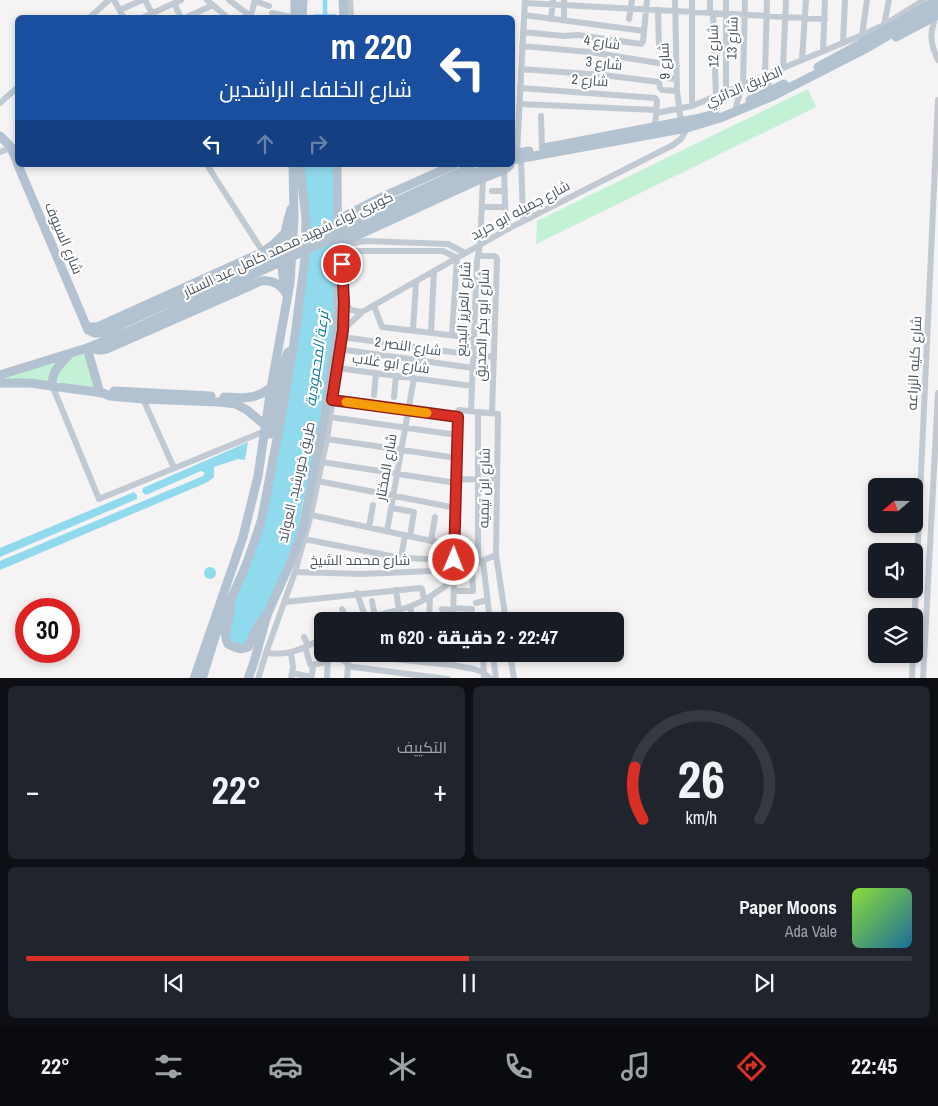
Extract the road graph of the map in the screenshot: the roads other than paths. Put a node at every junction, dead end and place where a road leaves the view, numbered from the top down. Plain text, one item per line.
1 (109, 0) edge
2 (114, 0) edge
3 (144, 0) edge
4 (182, 0) edge
5 (207, 0) edge
6 (229, 0) edge
7 (255, 0) edge
8 (296, 0) edge
9 (303, 0) edge
10 (343, 0) edge
11 (350, 0) edge
12 (632, 0) edge
13 (647, 0) edge
14 (675, 0) edge
15 (692, 0) edge
16 (710, 0) edge
17 (726, 0) edge
18 (745, 0) edge
19 (767, 0) edge
20 (786, 0) edge
21 (806, 0) edge
22 (825, 0) edge
23 (845, 0) edge
24 (867, 0) edge
25 (889, 0) edge
26 (911, 0) edge
27 (932, 0) edge
28 (525, 1) edge
29 (543, 2) edge
30 (552, 2) edge
31 (564, 2) edge
32 (921, 2) edge
33 (174, 3) junction
34 (237, 3) edge
35 (583, 3) edge
36 (600, 3) edge
37 (938, 3) edge
38 (615, 4) edge
39 (213, 5) junction
40 (631, 8) junction
41 (646, 9) junction
42 (120, 10) junction
43 (658, 10) junction
44 (675, 11) junction
45 (691, 11) junction
46 (152, 13) junction
47 (272, 13) edge
48 (712, 13) junction
49 (725, 13) junction
50 (745, 14) junction
51 (93, 15) edge
52 (122, 15) edge
53 (148, 15) edge
54 (181, 15) edge
55 (190, 15) edge
56 (226, 15) edge
57 (251, 15) edge
58 (252, 15) edge
59 (295, 15) edge
60 (302, 15) edge
61 (344, 15) edge
62 (351, 15) edge
63 (524, 15) junction
64 (766, 16) junction
65 (785, 16) junction
66 (936, 16) edge
67 (805, 18) junction
68 (825, 18) junction
69 (551, 19) junction
70 (629, 19) dead end
71 (564, 20) junction
72 (884, 25) junction
73 (644, 31) junction
74 (523, 32) junction
75 (864, 42) junction
76 (843, 43) junction
77 (522, 46) junction
78 (659, 47) dead end
79 (823, 51) junction
80 (802, 60) junction
81 (938, 60) edge
82 (677, 66) junction
83 (521, 68) junction
84 (783, 68) junction
85 (765, 75) junction
86 (664, 78) dead end
87 (677, 79) junction
88 (743, 84) junction
89 (795, 85) junction
90 (520, 88) junction
91 (15, 90) edge
92 (771, 90) junction
93 (678, 91) junction
94 (726, 91) junction
95 (716, 95) junction
96 (938, 100) edge
97 (0, 103) edge
98 (520, 104) junction
99 (692, 106) junction
100 (736, 106) junction
101 (679, 108) junction
102 (656, 112) junction
103 (541, 116) dead end
104 (684, 125) junction
105 (656, 127) junction
106 (0, 136) edge
107 (515, 138) edge
108 (13, 148) edge
109 (542, 148) junction
110 (0, 152) edge
111 (515, 158) edge
112 (515, 158) edge
113 (19, 167) edge
114 (208, 167) edge
115 (293, 167) edge
116 (300, 167) edge
117 (337, 167) edge
118 (341, 167) edge
119 (450, 167) edge
120 (500, 167) edge
121 (510, 167) edge
122 (513, 167) edge
123 (473, 169) edge
124 (483, 178) junction
125 (492, 191) dead end
126 (504, 191) junction
127 (294, 198) junction
128 (376, 200) junction
129 (482, 207) junction
130 (505, 207) junction
131 (341, 218) junction
132 (523, 221) junction
133 (383, 223) junction
134 (506, 230) junction
135 (285, 233) junction
136 (480, 244) junction
137 (341, 247) junction
138 (263, 252) junction
139 (465, 253) junction
140 (478, 256) junction
141 (457, 258) junction
142 (434, 272) junction
143 (416, 282) junction
144 (288, 295) junction
145 (344, 302) junction
146 (374, 306) junction
147 (362, 312) junction
148 (85, 322) junction
149 (413, 330) junction
150 (431, 332) junction
151 (342, 334) junction
152 (452, 335) junction
153 (474, 338) junction
154 (294, 343) junction
155 (89, 347) junction
156 (339, 349) junction
157 (71, 353) junction
158 (474, 355) junction
159 (494, 357) junction
160 (337, 368) junction
161 (473, 368) junction
162 (376, 373) junction
163 (0, 375) edge
164 (396, 376) junction
165 (414, 378) junction
166 (0, 383) edge
167 (52, 385) junction
168 (472, 386) junction
169 (271, 388) junction
170 (102, 393) junction
171 (938, 394) edge
172 (374, 395) dead end
173 (394, 397) dead end
174 (143, 399) junction
175 (332, 400) junction
176 (236, 401) junction
177 (409, 410) junction
178 (474, 411) junction
179 (458, 414) junction
180 (495, 414) junction
181 (330, 417) junction
182 (406, 428) junction
183 (265, 429) junction
184 (457, 436) junction
185 (327, 439) junction
186 (402, 450) junction
187 (457, 458) junction
188 (322, 462) junction
189 (174, 468) junction
190 (398, 473) junction
191 (258, 476) junction
192 (478, 480) junction
193 (496, 480) junction
194 (318, 481) junction
195 (456, 481) junction
196 (394, 496) junction
197 (373, 506) dead end
198 (392, 508) junction
199 (456, 508) junction
200 (311, 515) junction
201 (435, 517) dead end
202 (369, 527) junction
203 (387, 531) junction
204 (408, 536) junction
205 (304, 539) junction
206 (431, 541) junction
207 (455, 546) junction
208 (496, 555) junction
209 (402, 558) junction
210 (454, 560) junction
211 (477, 563) junction
212 (295, 572) junction
213 (454, 574) junction
214 (486, 585) junction
215 (473, 587) junction
216 (396, 590) junction
217 (454, 591) junction
218 (357, 593) junction
219 (427, 599) junction
220 (487, 600) junction
221 (372, 601) dead end
222 (285, 602) junction
223 (229, 604) junction
224 (410, 606) junction
225 (342, 608) dead end
226 (915, 608) edge
227 (442, 609) dead end
228 (454, 609) junction
229 (396, 611) junction
230 (344, 612) edge
231 (362, 612) edge
232 (374, 612) edge
233 (393, 612) edge
234 (410, 612) edge
235 (428, 612) edge
236 (454, 612) edge
237 (488, 612) edge
238 (505, 612) edge
239 (268, 615) junction
240 (304, 636) dead end
241 (314, 643) edge
242 (307, 646) junction
243 (266, 653) junction
244 (291, 653) junction
245 (320, 662) edge
246 (329, 662) edge
247 (347, 662) edge
248 (427, 662) edge
249 (483, 662) edge
250 (494, 662) edge
251 (511, 662) edge
252 (430, 663) junction
253 (912, 663) edge
254 (348, 665) junction
255 (452, 665) joint
256 (312, 666) junction
257 (380, 670) junction
258 (292, 676) edge
259 (413, 676) edge
260 (484, 676) edge
261 (431, 677) edge
262 (194, 678) edge
263 (202, 678) edge
264 (248, 678) edge
265 (258, 678) edge
266 (311, 678) edge
267 (327, 678) edge
268 (347, 678) edge
269 (379, 678) edge
270 (448, 678) edge
271 (490, 678) edge
272 (496, 678) edge
273 (514, 678) edge
274 (912, 678) edge
275 (924, 678) edge

1 - 51 street
2 - 42 street
3 - 42 street
3 - 46 street
4 - 33 street
5 - 39 street
6 - 34 street
7 - 47 street
7 - 58 street
8 - 59 main road
9 - 60 main road
10 - 61 main road
11 - 62 street
12 - 40 street
13 - 41 street
14 - 44 street, شارع 9
15 - 45 street
16 - 48 street
17 - 49 street, شارع 12
18 - 50 street, شارع 13
19 - 64 street
20 - 65 street
21 - 67 street
22 - 68 street
23 - 76 street
24 - 75 street
25 - 72 street
26 - 32 street
27 - 37 street
28 - 29 street
28 - 63 street
29 - 30 street
30 - 31 street
30 - 69 street
31 - 35 street
31 - 71 street
32 - 72 street
33 - 46 street
33 - 54 street
34 - 57 street
35 - 36 street
36 - 38 street
37 - 75 main road, الطريق الدائري, bridge
38 - 40 street
39 - 55 street
39 - 56 street
40 - 41 street
40 - 70 street
41 - 43 street
41 - 73 street
42 - 52 street
43 - 44 street
43 - 78 street
44 - 45 street
44 - 82 street, شارع 9
45 - 48 street
45 - 99 street
46 - 53 street
48 - 49 street
48 - 95 street
49 - 50 street
49 - 94 street, شارع 12
50 - 64 street
50 - 88 street, شارع 13
63 - 69 street
63 - 74 street
64 - 65 street
64 - 85 street
65 - 67 street
65 - 84 street
66 - 81 street
66 - 89 main road
67 - 68 street
67 - 80 street
68 - 79 street
69 - 71 street
71 - 73 street
72 - 75 street
73 - 74 street
74 - 77 street
75 - 76 street
75 - 89 main road, الطريق الدائري
75 - 92 main road, الطريق الدائري
76 - 79 street
77 - 82 street, شارع 4
77 - 83 street
79 - 80 street
80 - 84 street
82 - 87 street, شارع 9
83 - 90 street
83 - 93 street, شارع 3
84 - 85 street
85 - 88 street
85 - 92 street
86 - 87 street
87 - 93 street, شارع 9
88 - 94 street
88 - 100 street, شارع 13
89 - 104 main road, الطريق الدائري
90 - 98 street
90 - 102 street, شارع 2
91 - 97 street
92 - 100 main road, الطريق الدائري
93 - 101 street, شارع 9
94 - 95 street
95 - 99 street
96 - 226 street, شارع كليه الزراعه
98 - 102 street
98 - 107 street
99 - 101 street
100 - 104 main road, الطريق الدائري
101 - 102 street
101 - 104 street, شارع 9
102 - 105 street
103 - 109 street
104 - 105 main road, الطريق الدائري
104 - 111 main road, الطريق الدائري
104 - 132 street, شارع جميله ابو حريد
105 - 109 main road, الطريق الدائري
106 - 108 main road, شارع السيوف
108 - 110 street
109 - 112 main road, الطريق الدائري
113 - 148 main road, شارع السيوف
114 - 138 street
115 - 127 main road
116 - 154 main road
117 - 239 main road, طريق خورشيد, العوائد
118 - 131 street
119 - 128 main road
120 - 124 main road
121 - 126 street
122 - 132 street
123 - 148 main road, كوبرى لواء شهيد محمد كامل عبد الستار, bridge
123 - 155 main road, كوبرى لواء شهيد محمد كامل عبد الستار, bridge
124 - 129 street, شارع العزيز البديع
124 - 133 main road
125 - 126 street
126 - 130 street
127 - 135 main road
127 - 144 main road
128 - 131 main road
128 - 133 main road
129 - 130 street
129 - 136 street, شارع العزيز البديع
130 - 134 street
131 - 137 street
132 - 134 street, شارع جميله ابو حريد
133 - 137 main road
134 - 136 street, شارع جميله ابو حريد
135 - 138 main road
135 - 144 main road
136 - 139 street, شارع جميله ابو حريد
136 - 140 street, شارع العزيز البديع
137 - 139 street
137 - 141 street
137 - 145 street
138 - 148 main road
139 - 141 street, شارع جميله ابو حريد
140 - 153 street, شارع العزيز البديع
140 - 159 street, شارع ابو بكر الصديق
141 - 142 street, شارع جميله ابو حريد
141 - 152 street
142 - 143 street, شارع جميله ابو حريد
142 - 150 street
143 - 146 street, شارع جميله ابو حريد
143 - 149 street
144 - 155 main road
144 - 169 main road
145 - 147 street
145 - 151 street
146 - 147 street, شارع جميله ابو حريد
146 - 149 street
147 - 151 street, شارع جميله ابو حريد
149 - 150 street
150 - 152 street
151 - 156 street
151 - 158 street
152 - 153 street
153 - 158 street, شارع العزيز البديع
154 - 191 main road
154 - 223 main road
155 - 157 main road
155 - 170 main road
156 - 160 street
156 - 161 street, شارع النصر 2
157 - 163 main road
157 - 167 main road
158 - 159 street
158 - 161 street, شارع العزيز البديع
159 - 180 street, شارع ابو بكر الصديق
160 - 162 street, شارع ابو غلاب
160 - 175 street
161 - 168 street, شارع العزيز البديع
162 - 164 street, شارع ابو غلاب
162 - 172 street
164 - 165 street, شارع ابو غلاب
164 - 173 street
165 - 168 street, شارع ابو غلاب
165 - 177 street, شارع المختار
166 - 167 main road
167 - 170 main road
167 - 189 street
168 - 178 street, شارع العزيز البديع
169 - 176 main road
169 - 183 main road
170 - 174 main road
170 - 176 main road
171 - 275 street, شارع كليه الزراعه
174 - 176 main road
174 - 189 street
175 - 177 street
175 - 181 street
176 - 183 main road
177 - 179 street
177 - 182 street, شارع المختار
178 - 179 street
178 - 180 street
178 - 192 street, شارع العزيز البديع
179 - 184 street
180 - 193 street, شارع ابن تيميه
181 - 182 street
181 - 185 street
182 - 184 street
182 - 186 street, شارع المختار
183 - 189 street
183 - 191 main road
184 - 187 street
185 - 186 street
185 - 188 street
186 - 187 street
186 - 190 street, شارع المختار
187 - 195 street
188 - 190 street
188 - 194 street
190 - 195 street
190 - 196 street, شارع المختار
191 - 262 main road
192 - 193 street
192 - 195 street
192 - 211 street, شارع العزيز البديع
193 - 208 street, شارع ابن تيميه
194 - 196 street
194 - 200 street
195 - 199 street
196 - 198 street, شارع المختار
196 - 199 street
197 - 202 street
198 - 203 street, شارع المختار
198 - 204 street
199 - 207 street
200 - 202 street
200 - 205 street
201 - 206 street
202 - 203 street
203 - 204 street
204 - 206 street
204 - 209 street
205 - 209 street
205 - 212 street
206 - 207 street
207 - 210 street
208 - 211 street
208 - 238 street, شارع ابن تيميه
209 - 210 street
210 - 213 street
211 - 213 street
211 - 214 street
211 - 215 street
212 - 213 street, شارع محمد الشيخ
212 - 222 street
213 - 217 street
213 - 219 street
214 - 215 street
214 - 220 street
215 - 217 street
216 - 218 street
216 - 219 street
216 - 229 street
217 - 228 street
218 - 222 street
218 - 231 street
219 - 224 street
219 - 235 street
220 - 228 street
220 - 237 street
221 - 232 street
222 - 243 street
223 - 239 main road
223 - 263 main road
224 - 229 street
224 - 234 street
225 - 230 street
227 - 228 street
228 - 236 street
229 - 233 street
239 - 264 main road, طريق خورشيد, العوائد
240 - 242 street
241 - 242 street
242 - 244 street
242 - 256 street
243 - 244 street
243 - 265 street
244 - 258 street
245 - 256 street
246 - 267 street
247 - 254 street
248 - 252 street
249 - 260 street
250 - 272 street
251 - 273 street
252 - 255 street
252 - 261 street
253 - 274 street
254 - 257 street
254 - 268 street
255 - 260 street
256 - 266 street
257 - 259 street
257 - 269 street
258 - 266 street
259 - 261 street
260 - 271 street
261 - 270 street

